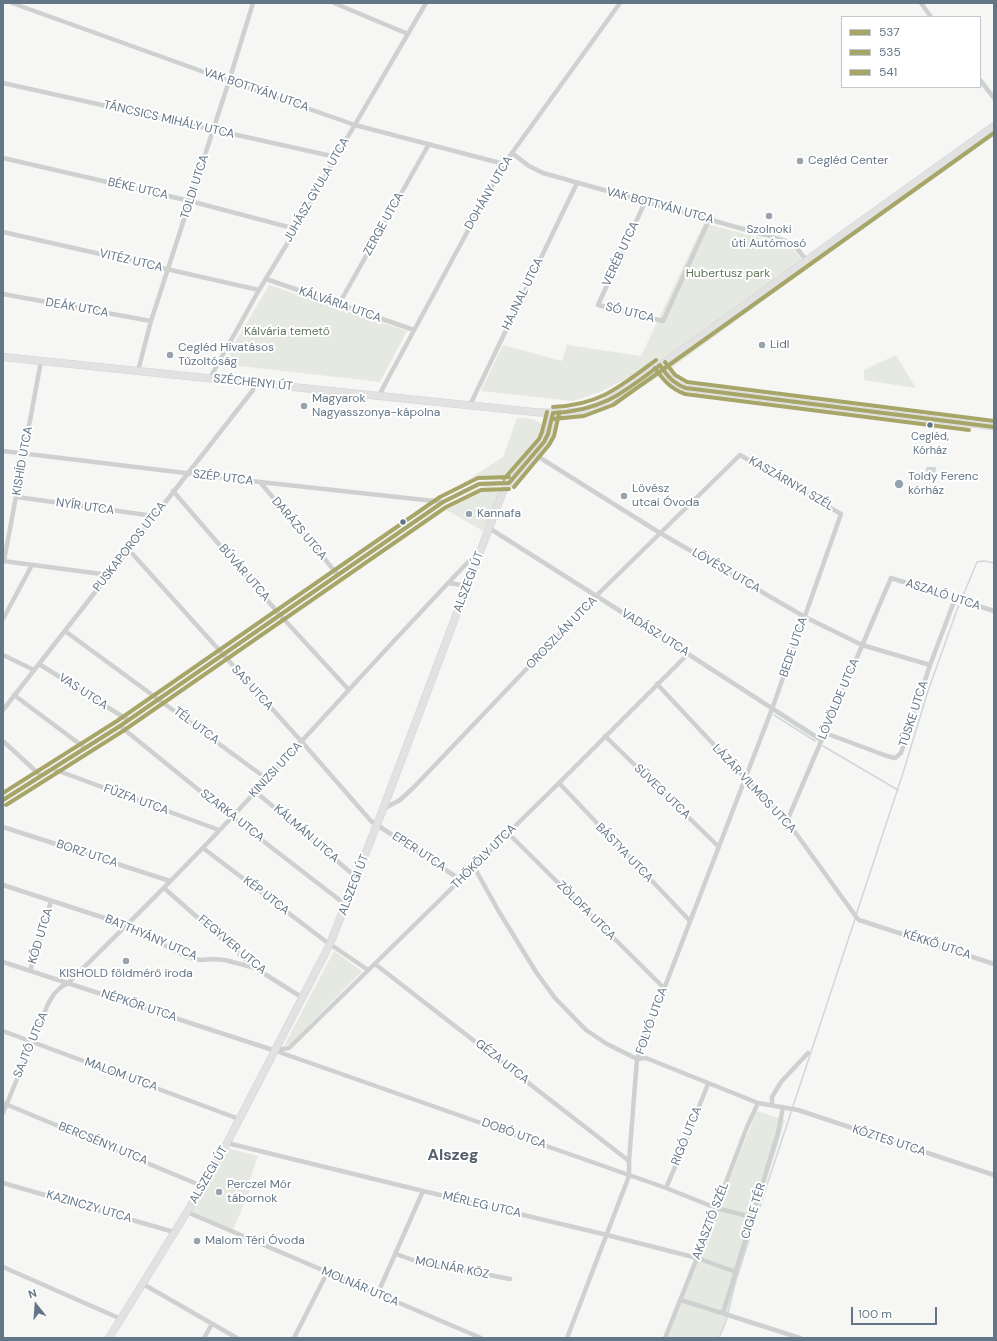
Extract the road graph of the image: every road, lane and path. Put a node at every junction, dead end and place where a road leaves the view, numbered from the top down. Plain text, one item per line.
1 (12, 3) edge
2 (253, 3) edge
3 (426, 3) edge
4 (620, 3) edge
5 (921, 3) edge
6 (338, 4) edge
7 (931, 16) edge
8 (408, 34) junction
9 (229, 81) junction
10 (981, 81) edge
11 (3, 83) edge
12 (994, 98) edge
13 (355, 125) junction
14 (994, 126) edge
15 (213, 130) junction
16 (429, 144) junction
17 (512, 153) junction
18 (336, 157) junction
19 (3, 158) edge
20 (504, 164) junction
21 (576, 183) junction
22 (190, 201) junction
23 (645, 202) junction
24 (709, 220) junction
25 (296, 229) junction
26 (3, 232) edge
27 (807, 261) junction
28 (168, 269) junction
29 (266, 279) junction
30 (259, 290) junction
31 (3, 294) edge
32 (339, 304) junction
33 (598, 305) joint
34 (151, 321) junction
35 (414, 330) junction
36 (3, 357) edge
37 (41, 361) junction
38 (660, 365) junction
39 (138, 371) junction
40 (210, 378) junction
41 (255, 383) junction
42 (379, 396) junction
43 (470, 405) junction
44 (534, 412) junction
45 (553, 413) junction
46 (994, 427) edge
47 (548, 434) junction
48 (3, 451) edge
49 (24, 453) junction
50 (534, 454) junction
51 (740, 455) joint
52 (187, 473) junction
53 (260, 482) junction
54 (509, 483) junction
55 (173, 492) junction
56 (17, 497) junction
57 (443, 502) junction
58 (841, 514) joint
59 (154, 516) junction
60 (489, 528) junction
61 (660, 533) junction
62 (3, 537) edge
63 (9, 538) junction
64 (129, 550) junction
65 (480, 553) junction
66 (4, 561) edge
67 (32, 565) junction
68 (108, 574) junction
69 (338, 575) junction
70 (891, 578) joint
71 (448, 583) junction
72 (467, 588) junction
73 (596, 596) junction
74 (956, 599) junction
75 (994, 611) edge
76 (280, 615) junction
77 (805, 616) junction
78 (3, 619) edge
79 (65, 631) junction
80 (862, 645) junction
81 (688, 654) junction
82 (3, 655) edge
83 (222, 656) junction
84 (39, 664) junction
85 (930, 665) junction
86 (34, 670) junction
87 (657, 684) junction
88 (348, 690) junction
89 (14, 695) junction
90 (159, 698) junction
91 (3, 701) edge
92 (9, 702) junction
93 (772, 708) junction
94 (3, 710) edge
95 (128, 720) junction
96 (120, 726) junction
97 (825, 733) junction
98 (605, 736) junction
99 (821, 740) junction
100 (3, 741) edge
101 (302, 742) junction
102 (85, 748) junction
103 (52, 769) junction
104 (41, 776) junction
105 (268, 779) junction
106 (746, 779) junction
107 (559, 784) junction
108 (256, 792) junction
109 (3, 800) edge
110 (383, 810) junction
111 (232, 817) junction
112 (787, 821) junction
113 (377, 825) junction
114 (3, 827) edge
115 (219, 830) junction
116 (508, 833) junction
117 (719, 847) junction
118 (203, 848) junction
119 (474, 867) junction
120 (356, 877) junction
121 (461, 880) junction
122 (170, 882) junction
123 (3, 885) edge
124 (164, 888) junction
125 (51, 901) junction
126 (346, 905) junction
127 (690, 921) junction
128 (126, 925) junction
129 (880, 927) joint
130 (330, 944) junction
131 (3, 962) edge
132 (375, 964) junction
133 (994, 964) edge
134 (256, 968) junction
135 (368, 970) junction
136 (30, 971) junction
137 (68, 983) junction
138 (664, 988) junction
139 (303, 998) junction
140 (3, 1031) edge
141 (32, 1042) junction
142 (276, 1051) junction
143 (808, 1052) dead end
144 (637, 1059) junction
145 (708, 1084) junction
146 (758, 1103) junction
147 (5, 1104) edge
148 (772, 1105) junction
149 (783, 1108) junction
150 (3, 1113) edge
151 (240, 1119) junction
152 (227, 1143) junction
153 (629, 1161) junction
154 (630, 1176) junction
155 (994, 1176) edge
156 (3, 1183) edge
157 (202, 1186) junction
158 (666, 1188) junction
159 (424, 1192) junction
160 (716, 1208) junction
161 (187, 1212) junction
162 (752, 1217) junction
163 (174, 1232) junction
164 (607, 1235) junction
165 (396, 1254) junction
166 (697, 1258) junction
167 (3, 1267) edge
168 (736, 1272) junction
169 (328, 1273) junction
170 (510, 1279) dead end
171 (143, 1284) junction
172 (377, 1294) junction
173 (681, 1300) junction
174 (726, 1314) junction
175 (121, 1319) junction
176 (212, 1324) junction
177 (109, 1338) edge
178 (204, 1338) edge
179 (237, 1338) edge
180 (294, 1338) edge
181 (481, 1338) edge
182 (567, 1338) edge
183 (665, 1338) edge
184 (800, 1338) edge

1 - 9 street, VAK BOTTYÁN UTCA
2 - 9 street, TOLDI UTCA
3 - 8 street, JUHÁSZ GYULA UTCA
4 - 17 street, DOHÁNY UTCA
5 - 7 street
6 - 8 street
8 - 13 street, JUHÁSZ GYULA UTCA
9 - 13 street, VAK BOTTYÁN UTCA
9 - 15 street, TOLDI UTCA
10 - 12 street
11 - 15 street, TÁNCSICS MIHÁLY UTCA
13 - 16 street, VAK BOTTYÁN UTCA
13 - 18 street, JUHÁSZ GYULA UTCA
14 - 27 main road, SZÉCHENYI ÚT
15 - 18 street, TÁNCSICS MIHÁLY UTCA
15 - 22 street, TOLDI UTCA
16 - 20 street, VAK BOTTYÁN UTCA
16 - 32 street, ZERGE UTCA
17 - 20 street, DOHÁNY UTCA
17 - 21 street, VAK BOTTYÁN UTCA
18 - 25 street, JUHÁSZ GYULA UTCA
19 - 22 street, BÉKE UTCA
20 - 35 street, DOHÁNY UTCA
21 - 23 street, VAK BOTTYÁN UTCA
21 - 43 street, HAJNAL UTCA
22 - 25 street, BÉKE UTCA
22 - 28 street, TOLDI UTCA
23 - 24 street, VAK BOTTYÁN UTCA
23 - 33 street, VERÉB UTCA
24 - 27 street, VAK BOTTYÁN UTCA
24 - 33 street, SÓ UTCA
25 - 29 street, JUHÁSZ GYULA UTCA
26 - 28 street, VITÉZ UTCA
27 - 38 main road, SZÉCHENYI ÚT
28 - 30 street, VITÉZ UTCA
28 - 34 street, TOLDI UTCA
29 - 30 street, JUHÁSZ GYULA UTCA
29 - 32 street, KÁLVÁRIA UTCA
30 - 40 street, JUHÁSZ GYULA UTCA
31 - 34 street, DEÁK UTCA
32 - 35 street, KÁLVÁRIA UTCA
34 - 39 street, TOLDI UTCA
35 - 42 street, DOHÁNY UTCA
36 - 37 main road, SZÉCHENYI ÚT
37 - 39 main road, SZÉCHENYI ÚT
37 - 49 street, KISHÍD UTCA
38 - 45 main road, SZÉCHENYI ÚT
38 - 46 main road
39 - 40 main road, SZÉCHENYI ÚT
40 - 41 main road, SZÉCHENYI ÚT
41 - 42 main road, SZÉCHENYI ÚT
41 - 52 street, PUSKAPOROS UTCA
42 - 43 main road, SZÉCHENYI ÚT
43 - 44 main road, SZÉCHENYI ÚT
44 - 45 main road, SZÉCHENYI ÚT
44 - 47 main road
45 - 47 main road, ALSZEGI ÚT
47 - 50 main road, ALSZEGI ÚT
48 - 49 street, SZÉP UTCA
49 - 52 street, SZÉP UTCA
49 - 56 street, KISHÍD UTCA
50 - 54 main road, ALSZEGI ÚT
50 - 61 street, LÖVÉSZ UTCA
51 - 58 street, KASZÁRNYA SZÉL
51 - 61 street, OROSZLÁN UTCA
52 - 53 street, SZÉP UTCA
52 - 55 street, PUSKAPOROS UTCA
53 - 57 street, SZÉP UTCA
53 - 69 street, DARÁZS UTCA
54 - 57 street
54 - 60 main road, ALSZEGI ÚT
55 - 59 street, PUSKAPOROS UTCA
55 - 76 street, BÚVÁR UTCA
56 - 59 street, NYÍR UTCA
56 - 63 street, KISHÍD UTCA
57 - 69 street
58 - 77 street, BEDE UTCA
59 - 64 street, PUSKAPOROS UTCA
60 - 65 main road, ALSZEGI ÚT
60 - 73 street, VADÁSZ UTCA
61 - 73 street, OROSZLÁN UTCA
61 - 77 street, LÖVÉSZ UTCA
62 - 63 street
63 - 66 street, KISHÍD UTCA
64 - 68 street, PUSKAPOROS UTCA
64 - 83 street, SAS UTCA
65 - 71 street, KINIZSI UTCA
65 - 72 main road, ALSZEGI ÚT
66 - 67 street
67 - 68 street
67 - 78 street
68 - 79 street, PUSKAPOROS UTCA
69 - 76 street
70 - 74 street, ASZALÓ UTCA
70 - 80 street, LÖVÖLDE UTCA
71 - 72 street
71 - 88 street, KINIZSI UTCA
72 - 110 main road, ALSZEGI ÚT
73 - 81 street, VADÁSZ UTCA
73 - 110 street, OROSZLÁN UTCA
74 - 75 street, ASZALÓ UTCA
74 - 85 street, TÜSKE UTCA
76 - 83 street
76 - 88 street, BÚVÁR UTCA
77 - 80 street, LÖVÉSZ UTCA
77 - 93 street, BEDE UTCA
79 - 84 street, PUSKAPOROS UTCA
79 - 90 street, TÉL UTCA
80 - 85 street, LÖVÉSZ UTCA
80 - 97 street, LÖVÖLDE UTCA
81 - 87 street, THÖKÖLY UTCA
81 - 93 street, VADÁSZ UTCA
82 - 86 street
83 - 90 street
83 - 101 street, SAS UTCA
84 - 86 street, PUSKAPOROS UTCA
84 - 95 street, VAS UTCA
85 - 97 street, TÜSKE UTCA
86 - 89 street, PUSKAPOROS UTCA
87 - 98 street, THÖKÖLY UTCA
87 - 106 street, LÁZÁR VILMOS UTCA
88 - 101 street, KINIZSI UTCA
89 - 92 street, PUSKAPOROS UTCA
89 - 102 street
90 - 95 street
90 - 105 street, TÉL UTCA
91 - 92 street
92 - 94 street, PUSKAPOROS UTCA
93 - 99 street, VADÁSZ UTCA
93 - 106 street, BEDE UTCA
95 - 96 street
96 - 102 street
96 - 111 street, SZARKA UTCA
97 - 99 street, LÖVÖLDE UTCA
98 - 107 street, THÖKÖLY UTCA
98 - 117 street, SÜVEG UTCA
99 - 112 street, LÖVÖLDE UTCA
100 - 104 street
101 - 105 street, KINIZSI UTCA
101 - 113 street, SAS UTCA
102 - 103 street
103 - 104 street
103 - 115 street, FŰZFA UTCA
104 - 109 street
105 - 108 street, KINIZSI UTCA
106 - 112 street, LÁZÁR VILMOS UTCA
106 - 117 street, FOLYÓ UTCA
107 - 116 street, THÖKÖLY UTCA
107 - 127 street, BÁSTYA UTCA
108 - 111 street, KINIZSI UTCA
108 - 120 street, KÁLMÁN UTCA
110 - 113 main road, ALSZEGI ÚT
111 - 115 street, KINIZSI UTCA
111 - 126 street, SZARKA UTCA
112 - 129 street, LÁZÁR VILMOS UTCA
113 - 120 main road, ALSZEGI ÚT
113 - 121 street, EPER UTCA
114 - 122 street, BORZ UTCA
115 - 118 street, KINIZSI UTCA
116 - 119 street, THÖKÖLY UTCA
116 - 138 street, ZÖLDFA UTCA
117 - 127 street, FOLYÓ UTCA
118 - 122 street, KINIZSI UTCA
118 - 130 street, KÉP UTCA
119 - 121 street, THÖKÖLY UTCA
119 - 144 street, KÖZTES UTCA
120 - 126 main road, ALSZEGI ÚT
121 - 132 street, THÖKÖLY UTCA
122 - 124 street, KINIZSI UTCA
123 - 125 street, BATTHYÁNY UTCA
124 - 128 street, KINIZSI UTCA
124 - 134 street, FEGYVER UTCA
125 - 128 street, BATTHYÁNY UTCA
125 - 136 street, KÖD UTCA
126 - 130 main road, ALSZEGI ÚT
127 - 138 street, FOLYÓ UTCA
128 - 134 street, BATTHYÁNY UTCA
128 - 137 street, KINIZSI UTCA
129 - 133 street, KÉKKŐ UTCA
130 - 135 street
130 - 139 main road, ALSZEGI ÚT
131 - 136 street, NÉPKÖR UTCA
132 - 135 street, THÖKÖLY UTCA
132 - 153 street, GÉZA UTCA
134 - 139 street, FEGYVER UTCA
135 - 142 street, THÖKÖLY UTCA
136 - 137 street, NÉPKÖR UTCA
137 - 141 street, SAJTÓ UTCA
137 - 142 street, NÉPKÖR UTCA
138 - 144 street, FOLYÓ UTCA
139 - 142 main road, ALSZEGI ÚT
140 - 141 street, MALOM UTCA
141 - 147 street, SAJTÓ UTCA
141 - 151 street, MALOM UTCA
142 - 151 main road, ALSZEGI ÚT
142 - 154 street, DOBÓ UTCA
143 - 148 street
144 - 145 street, KÖZTES UTCA
144 - 153 street, FOLYÓ UTCA
145 - 146 street, KÖZTES UTCA
145 - 158 street, RIGÓ UTCA
146 - 148 street, KÖZTES UTCA
146 - 160 street, AKASZTÓ SZÉL
147 - 150 street, SAJTÓ UTCA
147 - 157 street, BERCSÉNYI UTCA
148 - 149 street, KÖZTES UTCA
149 - 155 street, KÖZTES UTCA
149 - 162 street, CIGLE TÉR
151 - 152 main road, ALSZEGI ÚT
152 - 157 main road, ALSZEGI ÚT
152 - 159 street, MÉRLEG UTCA
153 - 154 street, FOLYÓ UTCA
154 - 158 street, DOBÓ UTCA
154 - 164 street, FOLYÓ UTCA
156 - 163 street, KAZINCZY UTCA
157 - 161 main road, ALSZEGI ÚT
158 - 160 street, DOBÓ UTCA
159 - 164 street, MÉRLEG UTCA
159 - 165 street
160 - 162 street, DOBÓ UTCA
160 - 166 street, AKASZTÓ SZÉL
161 - 163 main road, ALSZEGI ÚT
161 - 169 street, MOLNÁR UTCA
162 - 168 street, CIGLE TÉR
163 - 171 main road, ALSZEGI ÚT
164 - 166 street, MÉRLEG UTCA
164 - 182 street, FOLYÓ UTCA
165 - 170 street, MOLNÁR KÖZ
165 - 172 street
166 - 168 street, MÉRLEG UTCA
166 - 173 street, AKASZTÓ SZÉL
167 - 175 street
168 - 174 street, CIGLE TÉR
169 - 172 street, MOLNÁR UTCA
169 - 180 street
171 - 175 main road, ALSZEGI ÚT
171 - 176 street
172 - 181 street, MOLNÁR UTCA
173 - 174 street
173 - 183 street, AKASZTÓ SZÉL
174 - 184 street
175 - 177 main road, ALSZEGI ÚT
176 - 178 street
176 - 179 street

